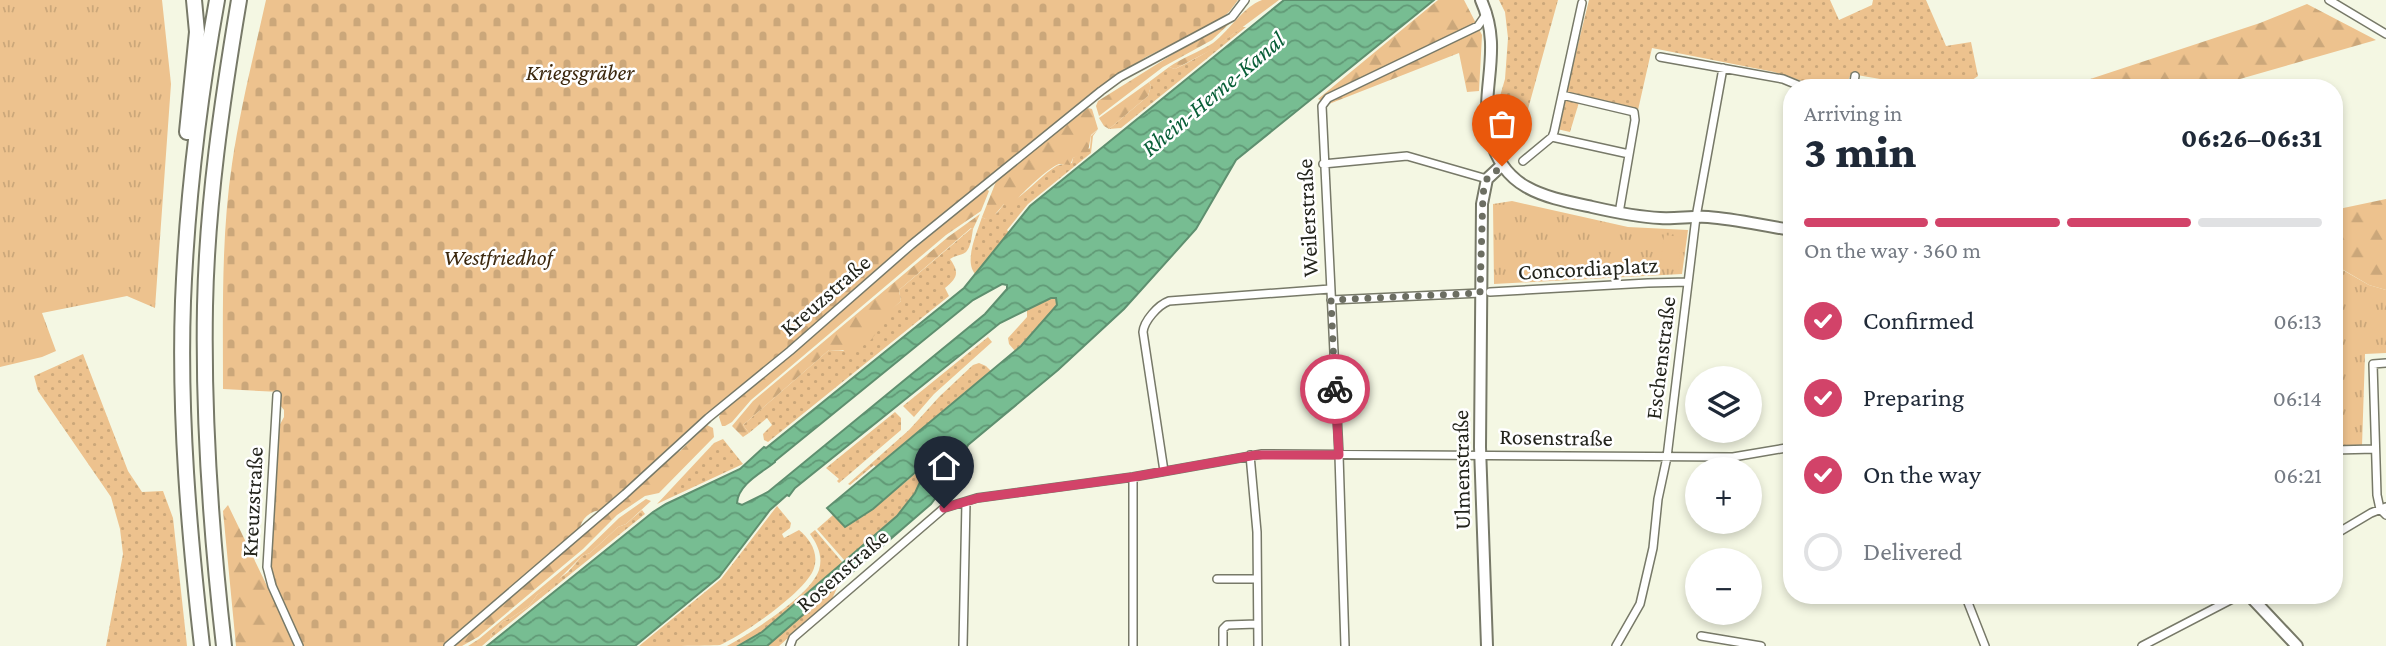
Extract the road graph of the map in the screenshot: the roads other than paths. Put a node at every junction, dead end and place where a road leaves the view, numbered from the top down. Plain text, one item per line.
1 (194, 0) edge
2 (218, 0) edge
3 (239, 0) edge
4 (247, 0) edge
5 (1245, 0) edge
6 (1481, 0) edge
7 (2329, 0) edge
8 (1582, 3) dead end
9 (1486, 13) junction
10 (236, 19) junction
11 (2386, 34) edge
12 (1660, 57) dead end
13 (1723, 68) junction
14 (1855, 76) dead end
15 (1783, 79) edge
16 (1854, 79) edge
17 (1562, 95) junction
18 (1552, 137) junction
19 (1629, 154) junction
20 (1523, 161) dead end
21 (1324, 164) junction
22 (1502, 166) junction
23 (192, 171) junction
24 (1487, 179) junction
25 (1619, 212) junction
26 (1696, 217) junction
27 (1783, 229) edge
28 (1688, 282) junction
29 (1330, 289) junction
30 (1485, 293) junction
31 (1331, 300) junction
32 (2386, 363) edge
33 (277, 395) dead end
34 (1783, 449) edge
35 (2375, 449) junction
36 (2343, 450) edge
37 (1339, 455) junction
38 (1250, 456) junction
39 (1482, 456) junction
40 (1667, 457) junction
41 (1164, 471) junction
42 (1133, 477) junction
43 (966, 502) junction
44 (2384, 510) edge
45 (2343, 530) edge
46 (1217, 579) dead end
47 (1257, 579) junction
48 (1969, 604) edge
49 (2223, 604) edge
50 (2257, 604) edge
51 (1258, 624) junction
52 (1701, 636) dead end
53 (202, 646) edge
54 (224, 646) edge
55 (299, 646) edge
56 (448, 646) edge
57 (790, 646) edge
58 (963, 646) edge
59 (1133, 646) edge
60 (1223, 646) edge
61 (1258, 646) edge
62 (1345, 646) edge
63 (1487, 646) edge
64 (1616, 646) edge
65 (1761, 646) edge
66 (1985, 646) edge
67 (2142, 646) edge
68 (2297, 646) edge

1 - 23 highway
2 - 23 highway
3 - 10 highway
4 - 10 highway
5 - 56 street, Kreuzstraße
6 - 9 street
7 - 11 street
8 - 17 street
9 - 21 street, Weilerstraße
9 - 22 street
10 - 54 highway
12 - 13 street
13 - 15 street
13 - 26 street, Eschenstraße
14 - 16 street
17 - 18 street
17 - 19 street
18 - 19 street
18 - 20 street
19 - 25 street
21 - 24 street
21 - 29 street, Weilerstraße
22 - 24 street
22 - 25 street
23 - 53 highway
24 - 30 street, Ulmenstraße
25 - 26 street
26 - 27 street
26 - 28 street, Eschenstraße
28 - 30 street, Concordiaplatz
28 - 40 street, Eschenstraße
29 - 31 street, Weilerstraße
29 - 41 street
30 - 31 street
30 - 39 street, Ulmenstraße
31 - 37 street, Weilerstraße
32 - 35 street
33 - 55 street, Kreuzstraße
34 - 40 street, Rosenstraße
35 - 36 street
35 - 44 street
37 - 38 street, Rosenstraße
37 - 39 street, Rosenstraße
37 - 62 street, Weilerstraße
38 - 41 street, Rosenstraße
38 - 47 street
39 - 40 street, Rosenstraße
39 - 63 street, Ulmenstraße
40 - 64 street, Eschenstraße
41 - 42 street, Rosenstraße
42 - 43 street, Rosenstraße
42 - 59 street
43 - 57 street, Rosenstraße
43 - 58 street
44 - 45 street
46 - 47 street
47 - 51 street
48 - 66 street
49 - 67 street
50 - 68 street
51 - 60 street
51 - 61 street
52 - 65 street

